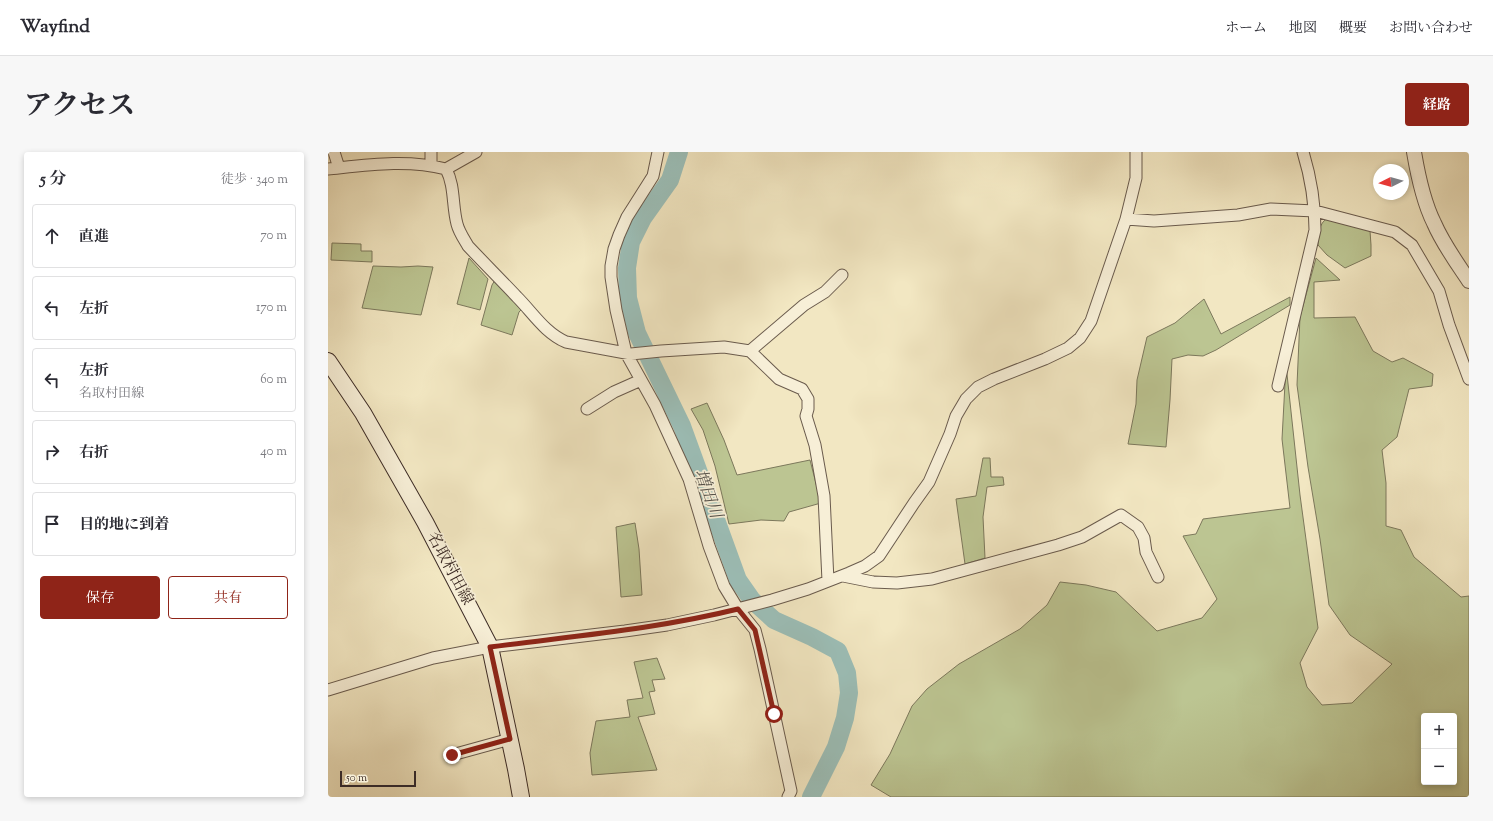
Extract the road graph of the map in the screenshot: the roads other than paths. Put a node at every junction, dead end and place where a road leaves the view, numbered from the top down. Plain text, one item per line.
1 (334, 152) edge
2 (431, 152) edge
3 (476, 152) edge
4 (658, 152) edge
5 (1136, 152) edge
6 (1302, 152) edge
7 (1414, 152) edge
8 (431, 165) junction
9 (333, 168) edge
10 (446, 169) junction
11 (1315, 211) junction
12 (1126, 219) junction
13 (842, 275) dead end
14 (1469, 281) edge
15 (750, 351) junction
16 (628, 353) junction
17 (328, 361) edge
18 (1469, 379) edge
19 (641, 380) junction
20 (1278, 386) dead end
21 (587, 409) dead end
22 (843, 576) junction
23 (1158, 577) dead end
24 (828, 581) junction
25 (741, 608) junction
26 (490, 647) junction
27 (328, 690) edge
28 (510, 739) junction
29 (452, 755) dead end
30 (521, 797) edge
31 (788, 797) edge

1 - 9 street
2 - 8 street
3 - 10 street
4 - 16 street
5 - 12 street
6 - 11 street
7 - 14 street
8 - 9 street
8 - 10 street
10 - 16 street
11 - 12 street
11 - 18 street
11 - 20 street
12 - 22 street
13 - 15 street
15 - 16 street
15 - 24 street
16 - 19 street
17 - 26 main road, 名取村田線
19 - 21 street
19 - 25 street
22 - 23 street
22 - 24 street
24 - 25 street
25 - 26 street
25 - 31 street
26 - 27 street
26 - 28 main road, 名取村田線
28 - 29 street
28 - 30 main road, 名取村田線

